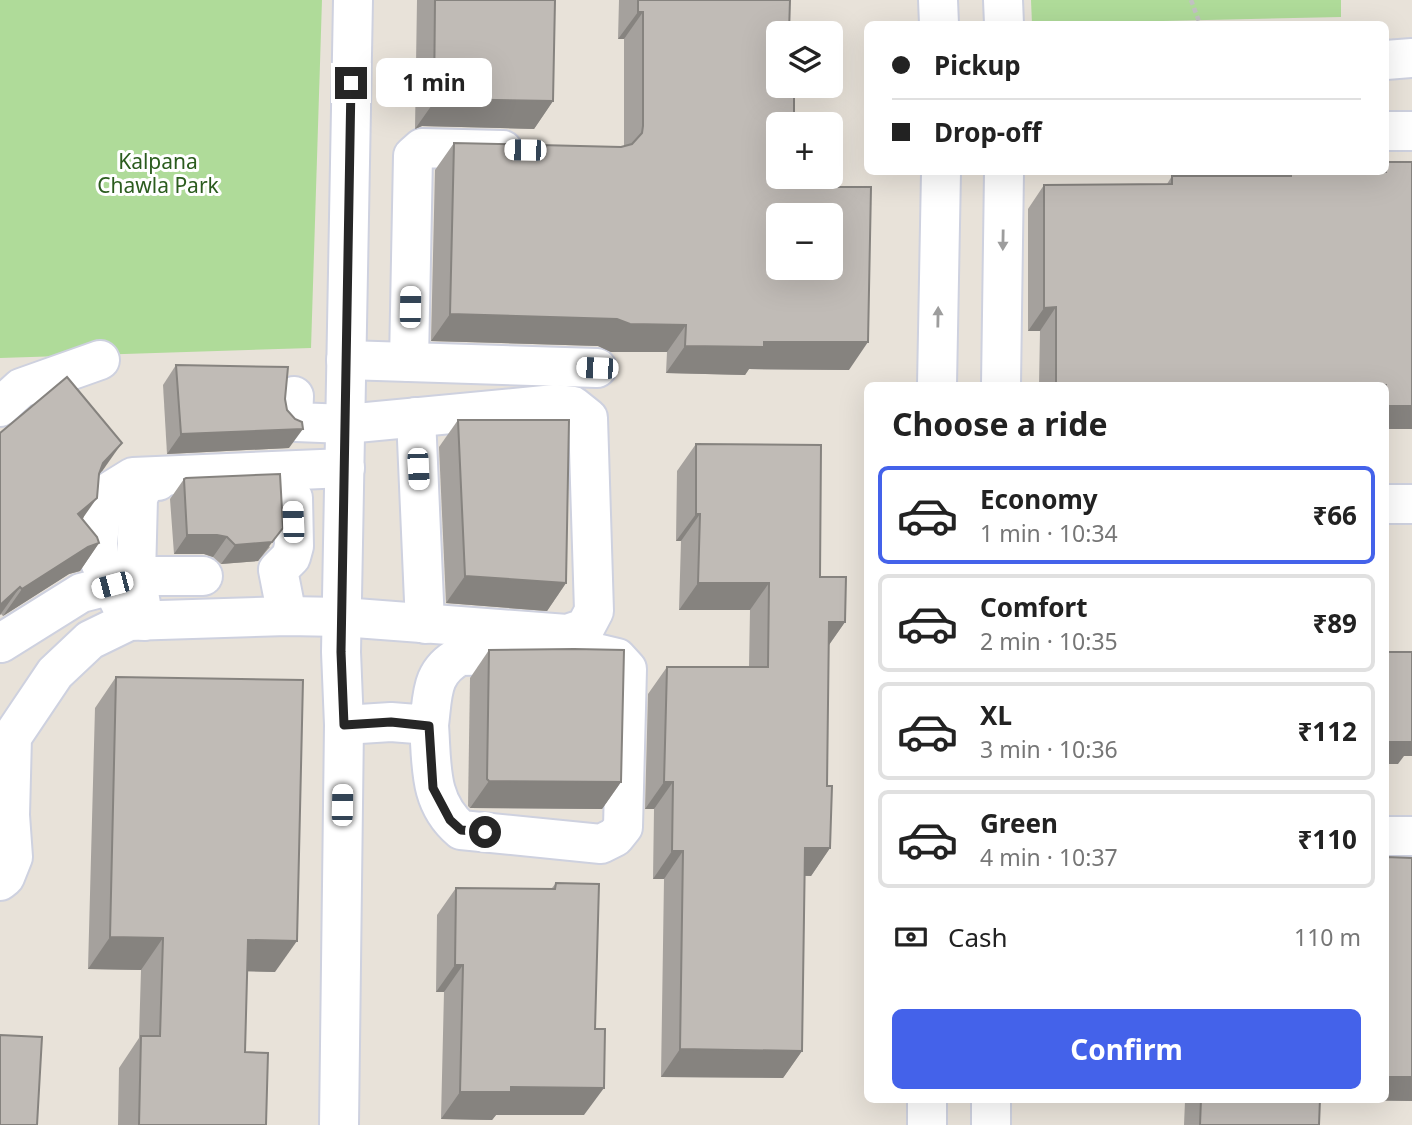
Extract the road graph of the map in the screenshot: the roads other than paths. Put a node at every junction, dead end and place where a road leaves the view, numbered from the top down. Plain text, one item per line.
1 (353, 0) edge
2 (938, 0) edge
3 (1003, 0) edge
4 (939, 21) edge
5 (1004, 21) edge
6 (1412, 58) edge
7 (1389, 60) edge
8 (1389, 131) edge
9 (1412, 131) edge
10 (533, 150) edge
11 (940, 175) edge
12 (1004, 175) edge
13 (100, 360) dead end
14 (346, 360) junction
15 (409, 362) junction
16 (597, 368) dead end
17 (937, 382) edge
18 (1001, 382) edge
19 (294, 396) dead end
20 (0, 407) edge
21 (416, 417) junction
22 (346, 424) junction
23 (345, 468) junction
24 (159, 481) dead end
25 (293, 498) dead end
26 (1389, 503) edge
27 (1412, 504) edge
28 (203, 576) dead end
29 (124, 580) junction
30 (287, 616) junction
31 (342, 617) junction
32 (136, 621) junction
33 (425, 624) junction
34 (0, 642) edge
35 (44, 691) junction
36 (344, 725) junction
37 (429, 726) junction
38 (1389, 836) edge
39 (1412, 836) edge
40 (0, 881) edge
41 (927, 1103) edge
42 (991, 1103) edge
43 (338, 1125) edge
44 (927, 1125) edge
45 (991, 1125) edge

1 - 14 street
2 - 4 street
3 - 5 street
6 - 7 street
8 - 9 street
10 - 15 street
17 -> 11 street
12 -> 18 street
13 - 20 street
14 - 15 street
14 - 22 street
15 - 16 street
19 - 22 street
21 - 22 street
21 - 33 street
21 - 33 street
22 - 23 street
23 - 29 street
23 - 31 street
24 - 29 street
25 - 30 street
26 - 27 street
28 - 29 street
29 - 32 street
29 - 34 street
30 - 31 street
30 - 32 street
31 - 33 street
31 - 36 street
32 - 35 street
34 - 35 street
35 - 40 street
36 - 37 street
36 - 43 street
37 - 37 street
38 - 39 street
41 - 44 street
42 - 45 street

